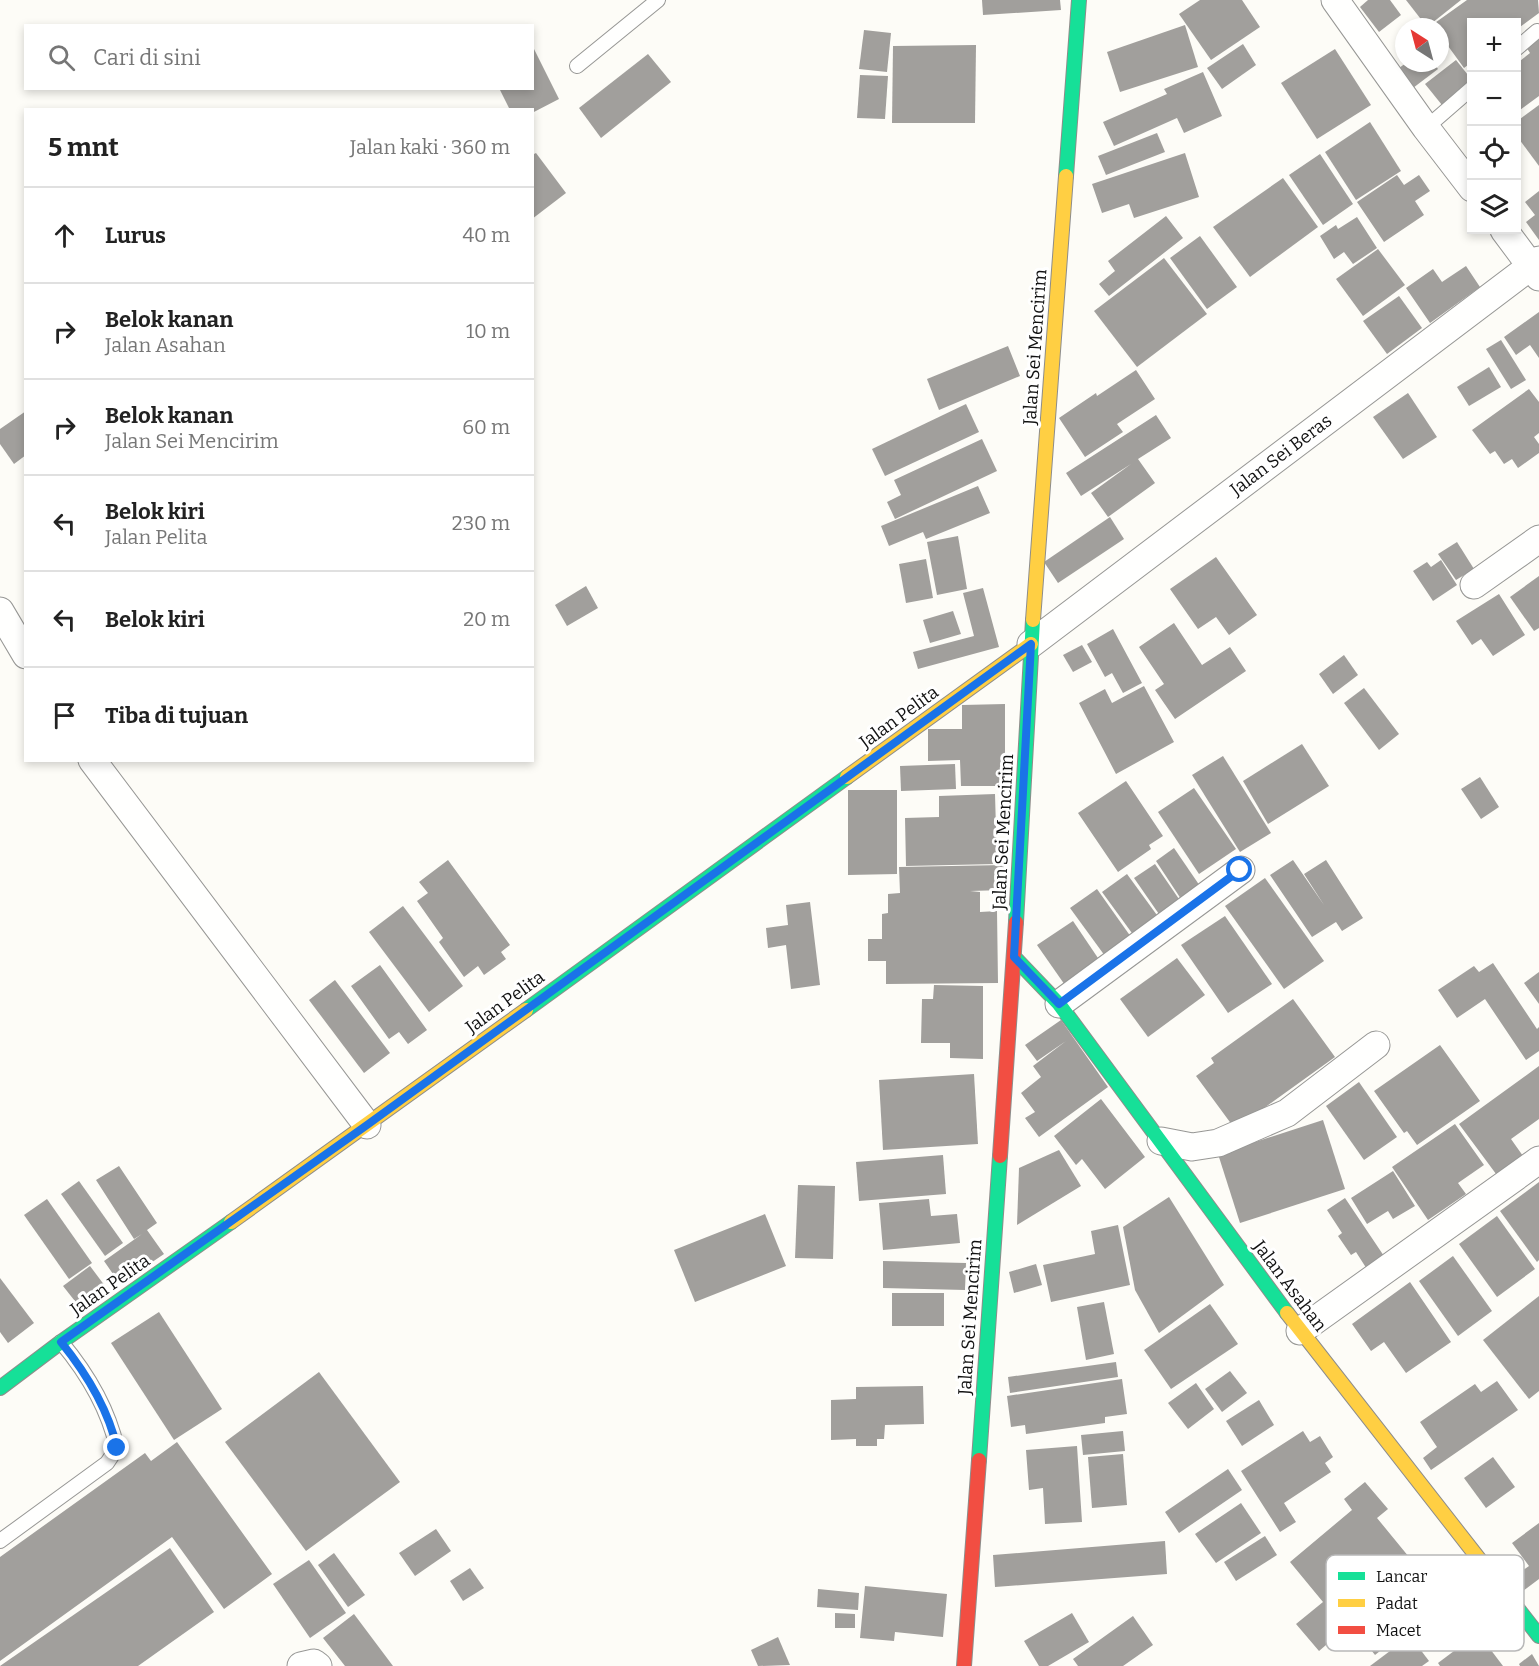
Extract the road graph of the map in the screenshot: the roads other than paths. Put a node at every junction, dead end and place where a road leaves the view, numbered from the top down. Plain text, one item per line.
1 (658, 0) edge
2 (1079, 0) edge
3 (1335, 0) edge
4 (1537, 31) dead end
5 (1521, 45) edge
6 (577, 66) dead end
7 (1467, 92) edge
8 (1426, 128) junction
9 (1467, 181) edge
10 (1506, 234) edge
11 (1536, 268) edge
12 (1539, 539) edge
13 (1474, 585) dead end
14 (0, 611) edge
15 (1031, 644) junction
16 (24, 652) edge
17 (94, 762) edge
18 (1240, 870) dead end
19 (1014, 957) junction
20 (1059, 1004) junction
21 (1376, 1045) dead end
22 (367, 1125) junction
23 (1161, 1141) junction
24 (1539, 1160) edge
25 (1300, 1331) junction
26 (61, 1342) junction
27 (0, 1388) edge
28 (0, 1541) edge
29 (1476, 1555) edge
30 (1524, 1617) edge
31 (1539, 1636) edge
32 (964, 1659) edge
33 (301, 1666) edge
34 (318, 1666) edge

1 - 6 lane
2 - 15 street, Jalan Sei Mencirim
3 - 8 street
4 - 5 lane
7 - 8 lane
8 - 9 street
10 - 11 street
11 - 15 street, Jalan Sei Beras
12 - 13 street
14 - 16 street
15 - 19 street, Jalan Sei Mencirim
15 - 22 street, Jalan Pelita
17 - 22 street
18 - 20 street
19 - 20 street, Jalan Asahan
19 - 32 street, Jalan Sei Mencirim
20 - 23 street, Jalan Asahan
21 - 23 street
22 - 26 street, Jalan Pelita
23 - 25 street, Jalan Asahan
24 - 25 street
25 - 29 street, Jalan Asahan
26 - 27 street, Jalan Pelita
26 - 28 lane
30 - 31 street, Jalan Asahan
33 - 34 street

